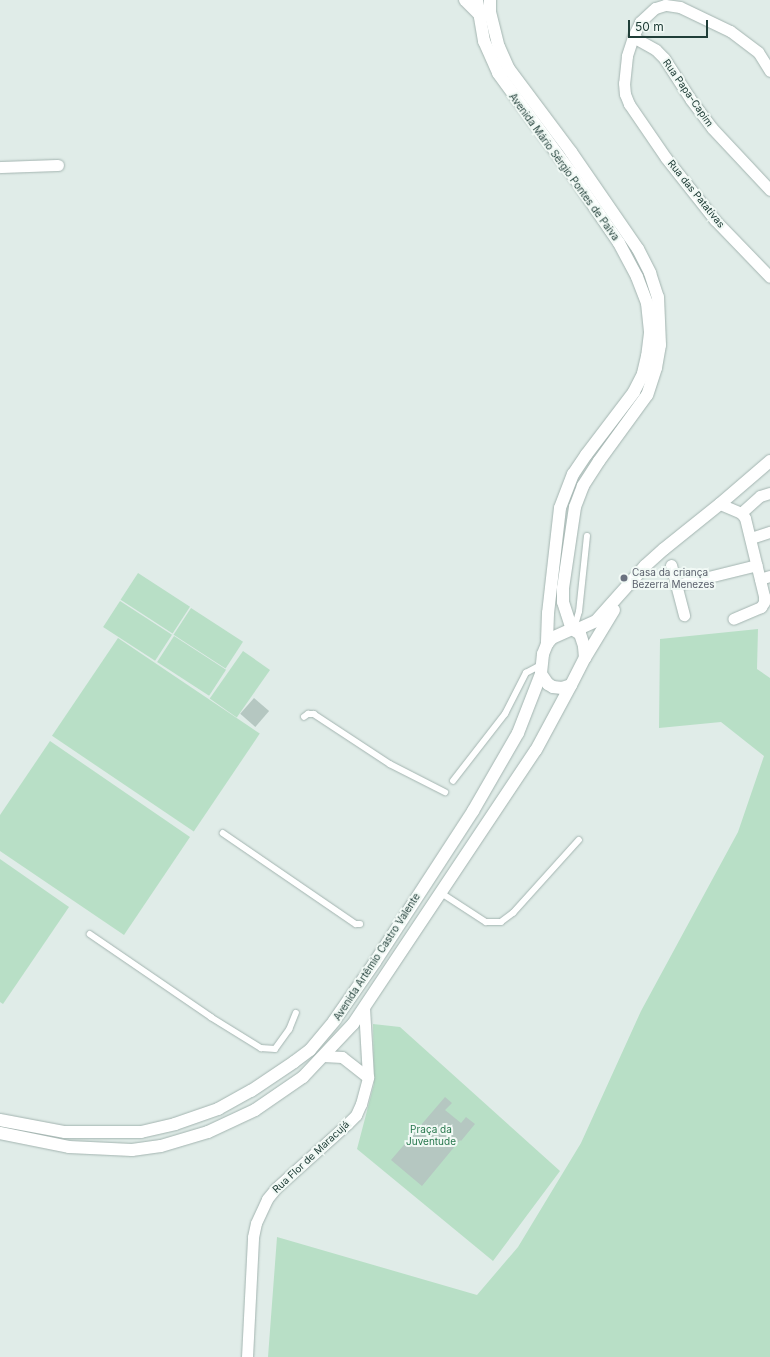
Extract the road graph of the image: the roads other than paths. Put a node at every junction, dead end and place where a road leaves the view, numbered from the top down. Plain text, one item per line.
1 (465, 0) edge
2 (478, 0) edge
3 (490, 0) edge
4 (478, 13) junction
5 (633, 37) junction
6 (770, 70) edge
7 (58, 165) dead end
8 (0, 167) edge
9 (770, 190) edge
10 (770, 277) edge
11 (770, 461) edge
12 (770, 493) edge
13 (720, 504) junction
14 (741, 513) junction
15 (770, 532) edge
16 (587, 536) dead end
17 (751, 538) junction
18 (670, 565) dead end
19 (757, 565) junction
20 (765, 578) edge
21 (676, 585) junction
22 (622, 593) junction
23 (684, 616) dead end
24 (733, 619) dead end
25 (574, 629) junction
26 (547, 644) junction
27 (585, 658) junction
28 (541, 669) junction
29 (571, 685) junction
30 (304, 717) dead end
31 (453, 781) dead end
32 (446, 792) dead end
33 (223, 833) dead end
34 (579, 840) dead end
35 (440, 892) junction
36 (360, 924) dead end
37 (90, 934) dead end
38 (364, 1007) junction
39 (296, 1013) dead end
40 (322, 1056) junction
41 (368, 1077) junction
42 (0, 1120) edge
43 (0, 1133) edge
44 (247, 1357) edge

1 - 4 main road
2 - 4 main road, Avenida Mário Sérgio Pontes de Paiva
3 - 25 main road, Avenida Mário Sérgio Pontes de Paiva
4 - 26 main road, Avenida Mário Sérgio Pontes de Paiva
5 - 6 street
5 - 9 street, Rua Papa-Capim
5 - 10 street, Rua das Patativas
7 - 8 street
11 - 13 main road
12 - 14 street
13 - 14 street
13 - 22 main road
14 - 17 street
15 - 17 street
16 - 25 lane
17 - 19 street
18 - 21 street
19 - 20 street
19 - 21 street
20 - 24 street
21 - 23 street
22 - 25 main road
22 - 27 main road
25 - 26 main road
25 - 27 main road
26 - 28 main road
27 - 29 main road
28 - 29 main road
28 - 31 lane
28 - 42 main road, Avenida Artêmio Castro Valente
29 - 35 main road
30 - 32 lane
33 - 36 lane
34 - 35 lane
35 - 38 main road
37 - 39 lane
38 - 40 main road
38 - 41 street, Rua Flor de Maracujá
40 - 41 street
40 - 43 main road
41 - 44 street, Rua Flor de Maracujá

